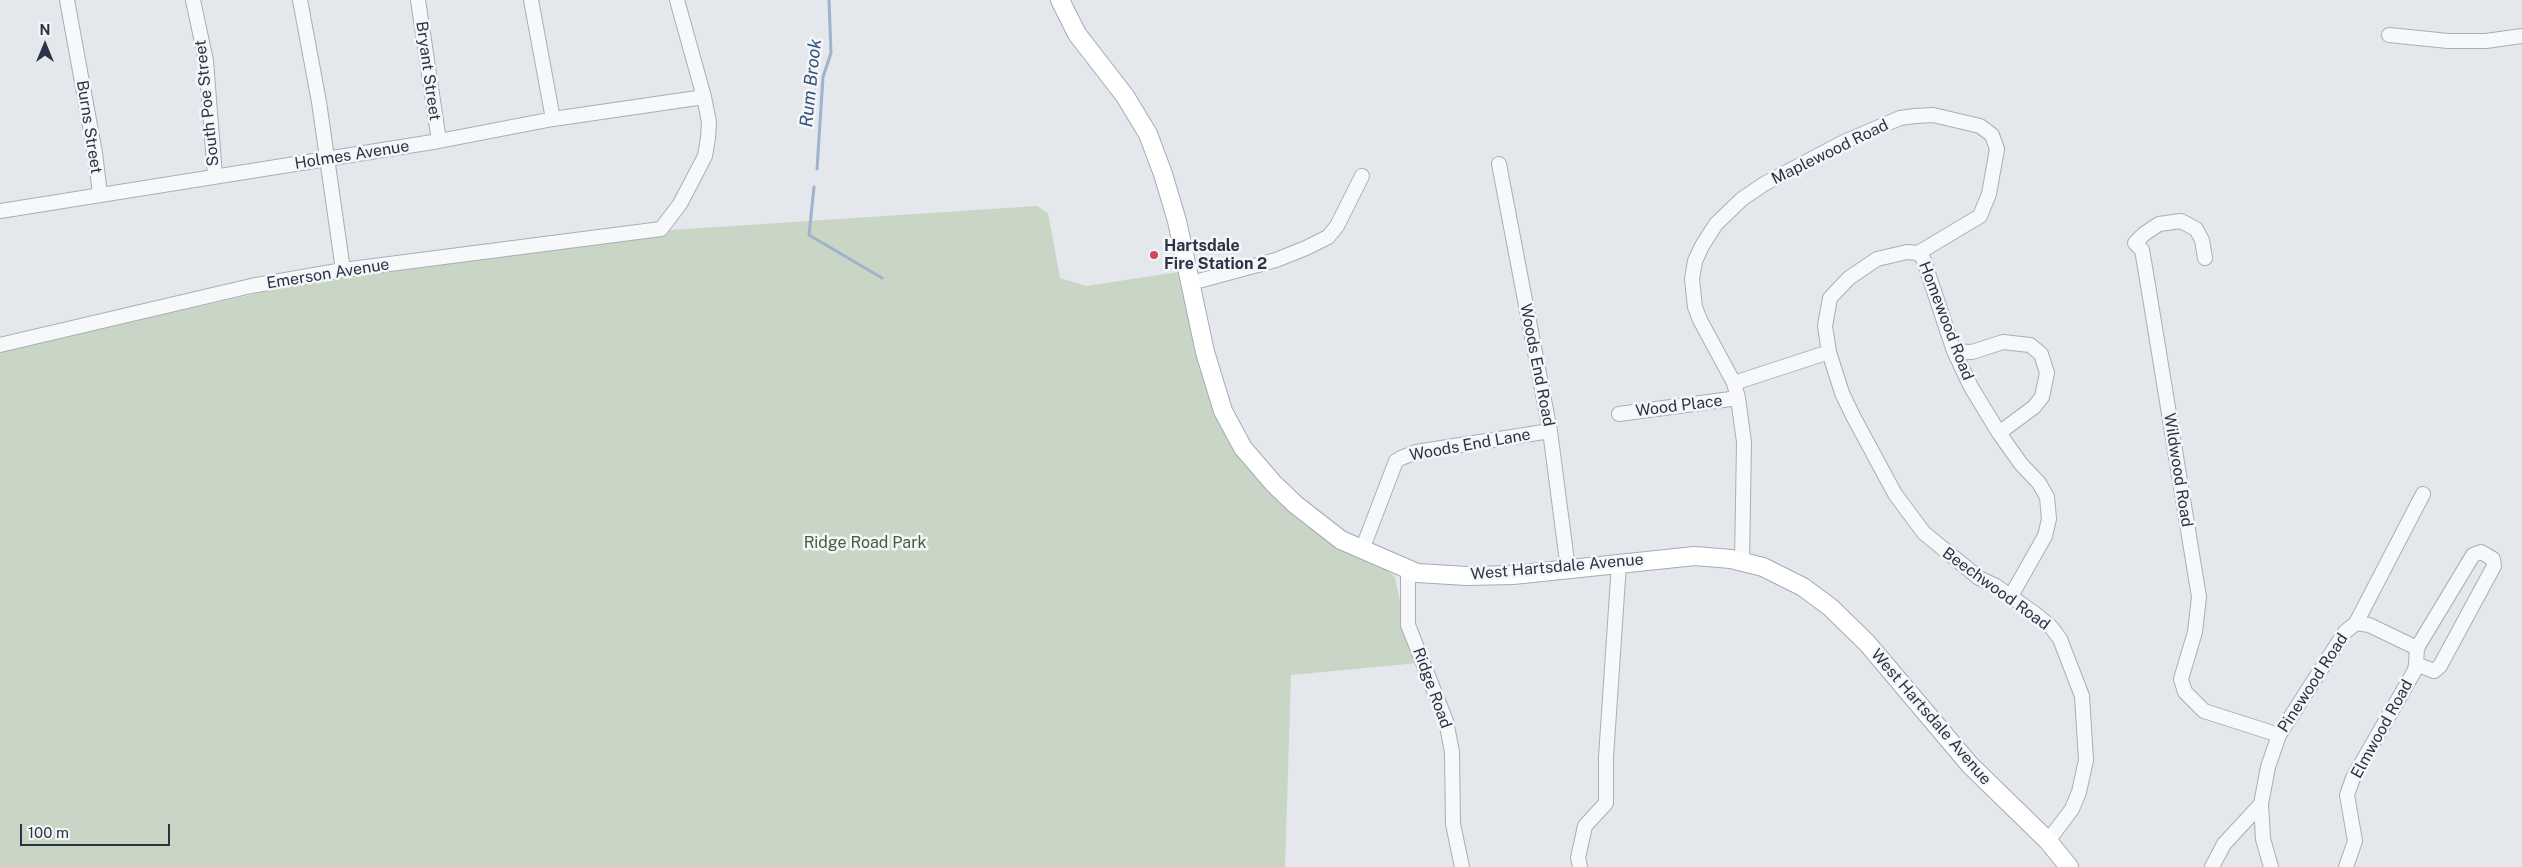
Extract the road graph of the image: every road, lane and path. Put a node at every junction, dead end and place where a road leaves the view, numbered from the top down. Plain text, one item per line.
1 (67, 0) edge
2 (193, 0) edge
3 (300, 0) edge
4 (418, 0) edge
5 (531, 0) edge
6 (677, 0) edge
7 (1060, 0) edge
8 (2389, 35) dead end
9 (2522, 36) edge
10 (704, 97) junction
11 (553, 120) junction
12 (439, 141) junction
13 (327, 158) junction
14 (1498, 164) dead end
15 (215, 176) junction
16 (1362, 176) dead end
17 (100, 194) junction
18 (0, 211) edge
19 (1918, 253) junction
20 (2206, 258) dead end
21 (344, 270) junction
22 (1191, 283) junction
23 (0, 344) edge
24 (1954, 351) junction
25 (1829, 352) junction
26 (1734, 383) junction
27 (1738, 398) junction
28 (1619, 414) dead end
29 (1550, 431) junction
30 (1999, 432) junction
31 (2424, 494) dead end
32 (1362, 550) junction
33 (1742, 562) junction
34 (1619, 564) junction
35 (1568, 568) junction
36 (1408, 569) junction
37 (2011, 596) junction
38 (2356, 623) junction
39 (2417, 648) junction
40 (2416, 664) junction
41 (2279, 735) junction
42 (2261, 804) junction
43 (2048, 841) junction
44 (1462, 867) edge
45 (1580, 867) edge
46 (2069, 867) edge
47 (2212, 867) edge
48 (2271, 867) edge
49 (2346, 867) edge

1 - 17 street, Burns Street
2 - 15 street, South Poe Street
3 - 13 street
4 - 12 street, Bryant Street
5 - 11 street
6 - 10 street
7 - 22 main road, West Hartsdale Avenue
8 - 9 street
10 - 11 street, Holmes Avenue
10 - 21 street, Emerson Avenue
11 - 12 street, Holmes Avenue
12 - 13 street, Holmes Avenue
13 - 15 street, Holmes Avenue
13 - 21 street
14 - 29 street, Woods End Road
15 - 17 street, Holmes Avenue
16 - 22 street
17 - 18 street, Holmes Avenue
19 - 24 street, Homewood Road
19 - 25 street, Maplewood Road
19 - 26 street, Maplewood Road
20 - 41 street, Wildwood Road
21 - 23 street, Emerson Avenue
22 - 32 main road, West Hartsdale Avenue
24 - 30 street, Homewood Road
24 - 30 street
25 - 26 street, Wood Place
25 - 37 street, Beechwood Road
26 - 27 street, Maplewood Road
27 - 28 street, Wood Place
27 - 33 street, Maplewood Road
29 - 32 street, Woods End Lane
29 - 35 street, Woods End Road
30 - 37 street, Homewood Road
31 - 38 street, Pinewood Road
32 - 36 main road, West Hartsdale Avenue
33 - 34 main road, West Hartsdale Avenue
33 - 43 main road, West Hartsdale Avenue
34 - 35 main road, West Hartsdale Avenue
34 - 45 street
35 - 36 main road, West Hartsdale Avenue
36 - 44 street, Ridge Road
37 - 43 street, Beechwood Road
38 - 39 street, Pinewood Road
38 - 41 street, Pinewood Road
39 - 40 street, Elmwood Road
39 - 40 street
40 - 49 street, Elmwood Road
41 - 42 street, Pinewood Road
42 - 47 street
42 - 48 street, Pinewood Road
43 - 46 main road, West Hartsdale Avenue

